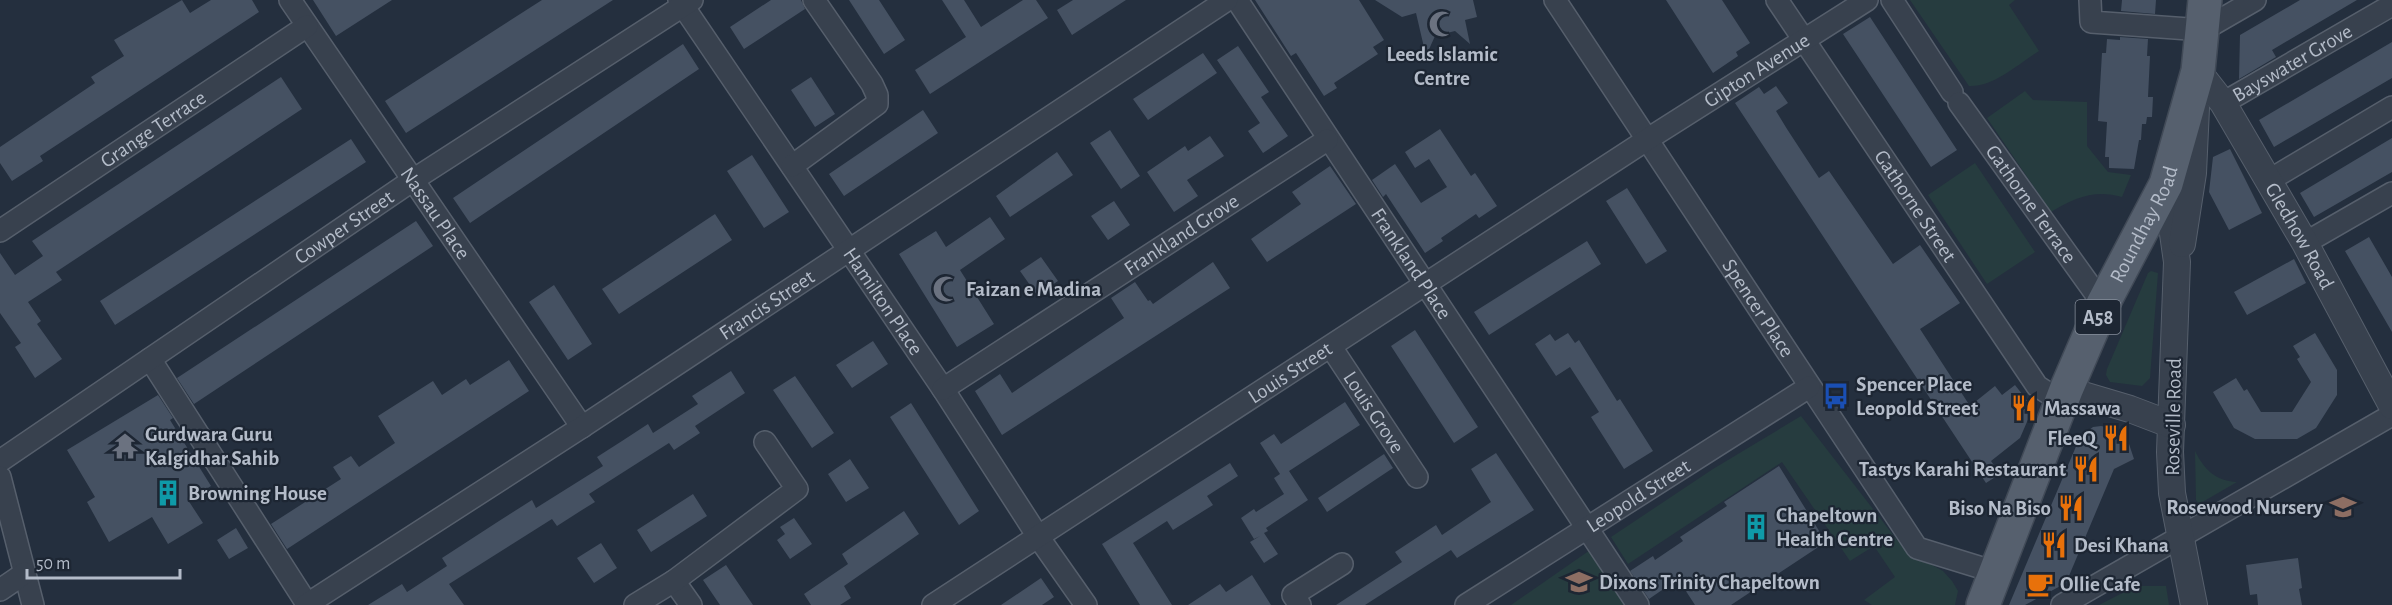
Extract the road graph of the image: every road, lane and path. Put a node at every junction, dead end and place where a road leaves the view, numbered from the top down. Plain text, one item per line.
1 (290, 0) edge
2 (814, 0) edge
3 (1227, 0) edge
4 (1237, 0) edge
5 (1555, 0) edge
6 (1777, 0) edge
7 (1867, 0) edge
8 (1892, 0) edge
9 (2090, 0) edge
10 (2255, 0) edge
11 (684, 2) edge
12 (2392, 5) edge
13 (2204, 15) edge
14 (307, 26) junction
15 (1803, 39) junction
16 (2198, 71) junction
17 (2223, 103) junction
18 (2392, 106) edge
19 (1648, 139) junction
20 (1327, 140) junction
21 (792, 166) junction
22 (413, 180) junction
23 (2268, 181) junction
24 (2166, 184) junction
25 (2392, 193) edge
26 (0, 231) edge
27 (2305, 243) junction
28 (849, 250) junction
29 (2177, 262) junction
30 (1425, 285) junction
31 (2103, 304) junction
32 (1330, 346) junction
33 (150, 360) junction
34 (1809, 387) junction
35 (943, 389) junction
36 (2064, 396) junction
37 (2392, 406) edge
38 (2392, 415) edge
39 (2172, 425) junction
40 (582, 427) junction
41 (765, 442) dead end
42 (0, 461) edge
43 (0, 477) edge
44 (1417, 477) dead end
45 (1586, 528) junction
46 (2182, 537) junction
47 (1039, 538) junction
48 (1342, 564) dead end
49 (1995, 572) junction
50 (25, 573) junction
51 (674, 581) junction
52 (0, 590) edge
53 (33, 605) edge
54 (306, 605) edge
55 (635, 605) edge
56 (691, 605) edge
57 (933, 605) edge
58 (1086, 605) edge
59 (1300, 605) edge
60 (1467, 605) edge
61 (1638, 605) edge
62 (1983, 605) edge
63 (2062, 605) edge
64 (2194, 605) edge

1 - 14 street, Nassau Place
2 - 21 street
3 - 28 street, Francis Street
4 - 20 street, Frankland Place
5 - 19 street, Spencer Place
6 - 15 street, Gathorne Street
7 - 15 street, Gipton Avenue
8 - 31 street, Gathorne Terrace
9 - 13 street
10 - 13 street
11 - 21 street, Hamilton Place
11 - 22 street, Cowper Street
12 - 17 street, Bayswater Grove
13 - 16 main road, Roundhay Road / A58
14 - 22 street, Nassau Place
14 - 26 street, Grange Terrace
15 - 19 street, Gipton Avenue
15 - 36 street, Gathorne Street
16 - 17 street, Gledhow Road
16 - 24 main road, Roundhay Road / A58
16 - 29 street, Roseville Road
17 - 23 street, Gledhow Road
18 - 23 street
19 - 30 street, Louis Street
19 - 34 street, Spencer Place
20 - 30 street, Frankland Place
20 - 35 street, Frankland Grove
21 - 28 street, Hamilton Place
22 - 33 street, Cowper Street
22 - 40 street, Nassau Place
23 - 27 street, Gledhow Road
24 - 29 street, Roseville Road
24 - 31 main road, Roundhay Road / A58
25 - 27 street
27 - 37 street, Gledhow Road
28 - 35 street, Hamilton Place
28 - 40 street, Francis Street
29 - 39 street, Roseville Road
30 - 32 street, Louis Street
30 - 45 street, Frankland Place
31 - 36 main road, Roundhay Road / A58
32 - 44 street, Louis Grove
32 - 47 street, Louis Street
33 - 42 street, Cowper Street
33 - 54 street
34 - 45 street, Leopold Street
34 - 49 street, Spencer Place
35 - 47 street, Hamilton Place
36 - 39 street
36 - 49 main road, Roundhay Road / A58
38 - 46 street
39 - 46 street, Roseville Road
40 - 54 street, Francis Street
41 - 51 street
43 - 50 street
45 - 60 street, Leopold Street
45 - 61 street, Frankland Place
46 - 63 street
46 - 64 street, Roseville Road
47 - 57 street, Louis Street
47 - 58 street, Hamilton Place
48 - 59 street
49 - 62 main road, Roundhay Road / A58
50 - 52 street
50 - 53 street
51 - 55 street
51 - 56 street

